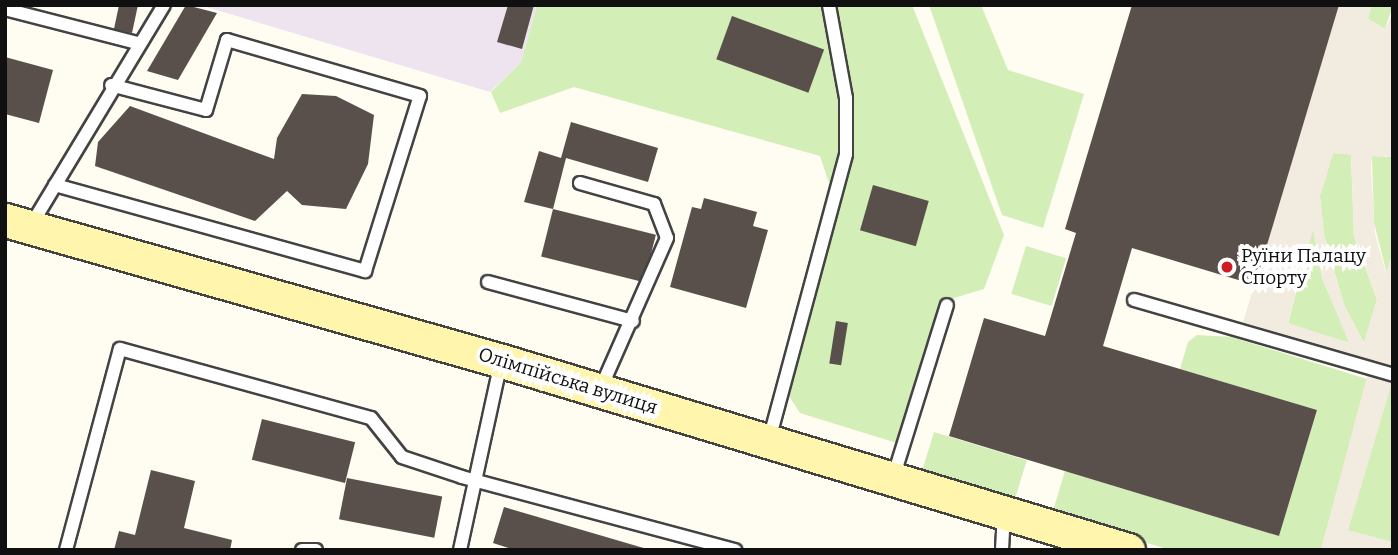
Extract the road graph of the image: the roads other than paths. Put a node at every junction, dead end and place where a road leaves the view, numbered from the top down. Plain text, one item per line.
1 (164, 5) edge
2 (829, 5) edge
3 (5, 9) edge
4 (137, 43) junction
5 (111, 86) junction
6 (580, 183) dead end
7 (55, 185) junction
8 (17, 224) edge
9 (488, 282) dead end
10 (1135, 300) dead end
11 (947, 305) dead end
12 (633, 321) junction
13 (502, 361) junction
14 (1393, 374) edge
15 (600, 390) junction
16 (769, 441) junction
17 (893, 478) junction
18 (474, 481) junction
19 (1004, 512) junction
20 (66, 550) edge
21 (302, 550) edge
22 (316, 550) edge
23 (460, 550) edge
24 (735, 550) edge
25 (1002, 550) edge
26 (1128, 550) edge

1 - 4 lane
2 - 16 lane
3 - 4 lane
4 - 5 lane
5 - 7 lane
5 - 7 lane
6 - 12 lane
7 - 8 lane
8 - 13 street, Олімпійська вулиця
9 - 12 lane
10 - 14 lane
11 - 17 lane
12 - 15 lane
13 - 15 street, Олімпійська вулиця
13 - 18 lane
15 - 16 street, Олімпійська вулиця
16 - 17 street, Олімпійська вулиця
17 - 19 street, Олімпійська вулиця
18 - 20 lane
18 - 23 lane
18 - 24 lane
19 - 25 lane
19 - 26 street, Олімпійська вулиця
21 - 22 lane

